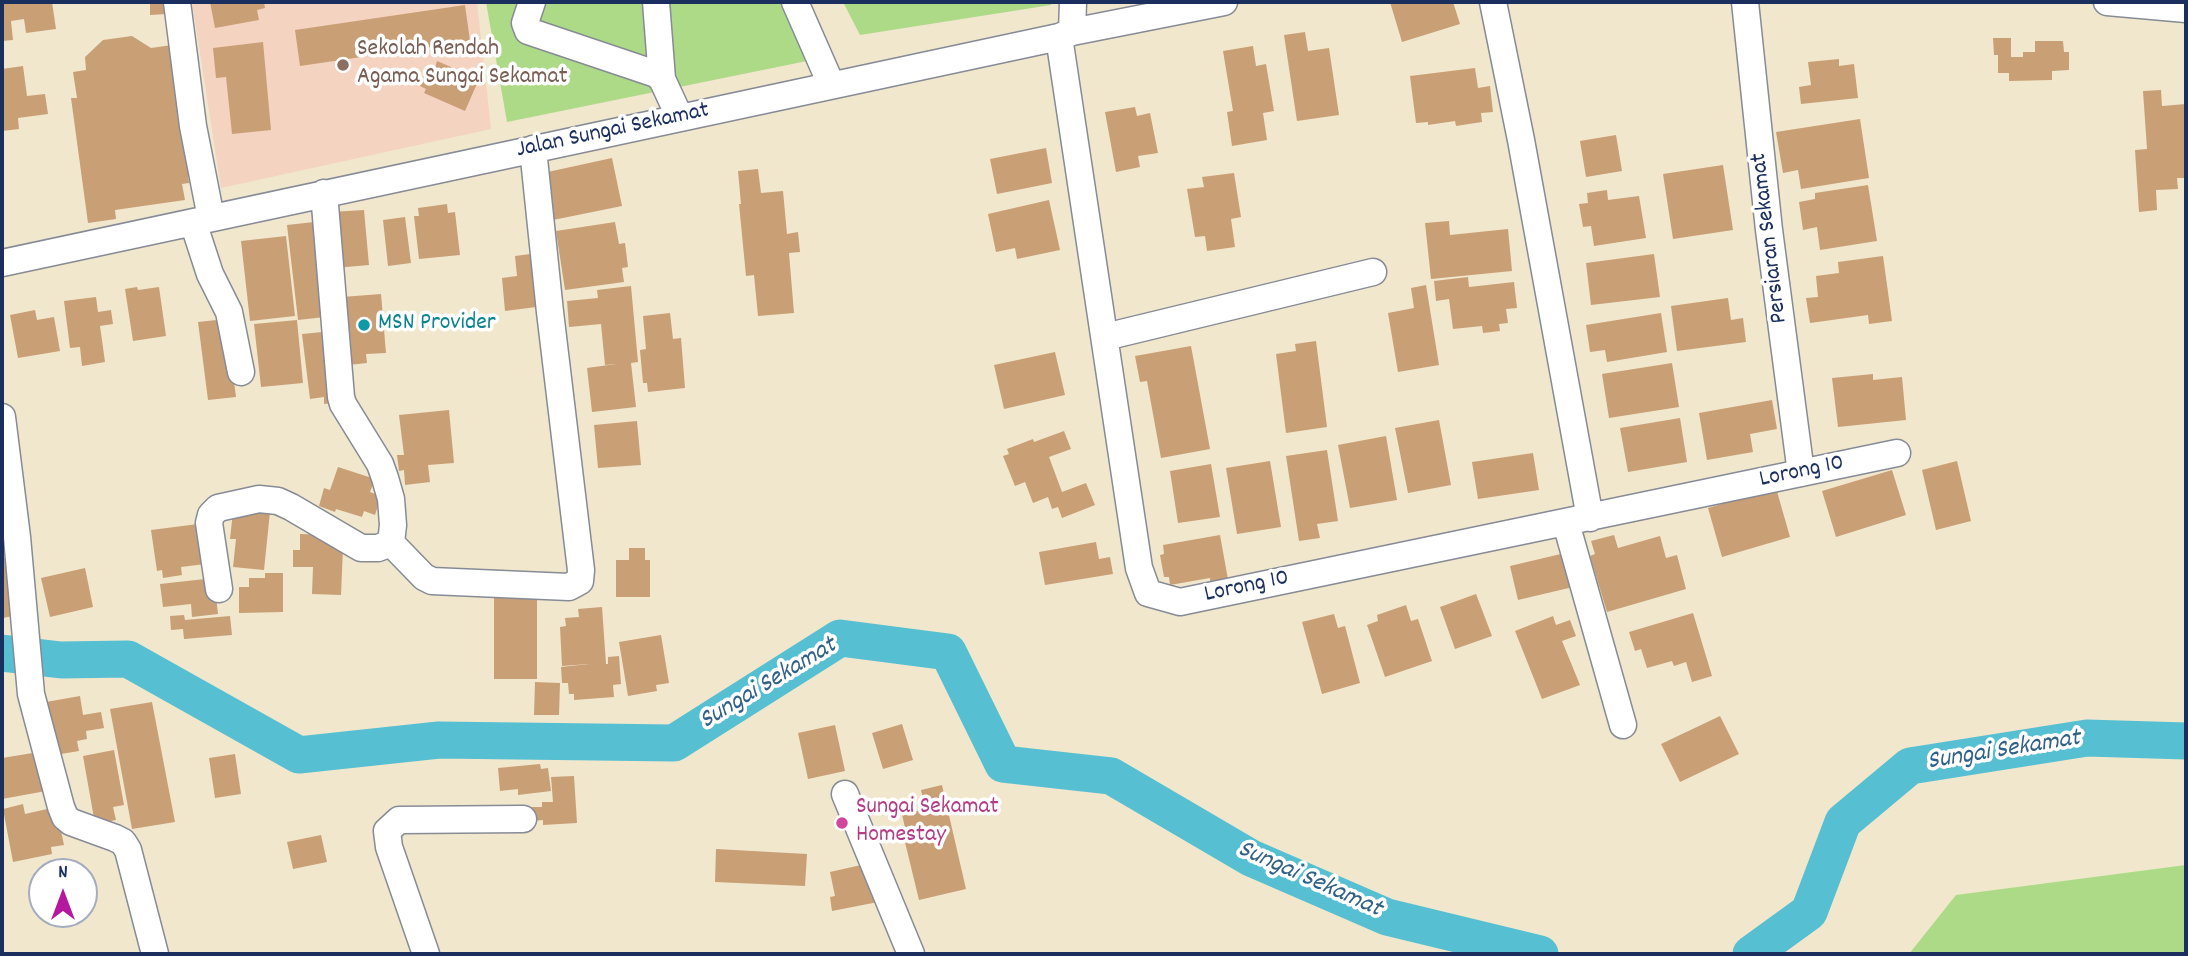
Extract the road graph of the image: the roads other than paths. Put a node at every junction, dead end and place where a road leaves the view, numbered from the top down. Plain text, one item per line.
1 (177, 2) edge
2 (532, 2) edge
3 (656, 2) edge
4 (795, 2) edge
5 (1073, 2) edge
6 (1224, 2) edge
7 (1493, 2) edge
8 (1745, 2) edge
9 (2107, 2) edge
10 (1168, 7) edge
11 (2186, 9) edge
12 (1065, 35) junction
13 (662, 79) junction
14 (831, 85) junction
15 (680, 118) junction
16 (533, 149) junction
17 (324, 193) junction
18 (202, 220) junction
19 (2, 263) edge
20 (1373, 272) dead end
21 (1105, 337) junction
22 (241, 372) dead end
23 (2, 417) edge
24 (1897, 453) dead end
25 (1801, 473) junction
26 (1578, 521) junction
27 (391, 543) junction
28 (219, 589) dead end
29 (1623, 725) dead end
30 (845, 793) dead end
31 (523, 819) dead end
32 (155, 954) edge
33 (426, 954) edge
34 (911, 954) edge

1 - 18 street
2 - 13 street
3 - 13 street
4 - 14 street
5 - 12 street, Lorong 10
6 - 10 street, Jalan Sungai Sekamat
7 - 26 street
8 - 25 street, Persiaran Sekamat
9 - 11 street
10 - 12 street, Jalan Sungai Sekamat
12 - 14 street, Jalan Sungai Sekamat
12 - 21 street, Lorong 10
13 - 15 street
14 - 15 street, Jalan Sungai Sekamat
15 - 16 street, Jalan Sungai Sekamat
16 - 17 street, Jalan Sungai Sekamat
16 - 27 street
17 - 18 street, Jalan Sungai Sekamat
17 - 27 street
18 - 19 street, Jalan Sungai Sekamat
18 - 22 street
20 - 21 street
21 - 26 street, Lorong 10
23 - 32 street
24 - 25 street, Lorong 10
25 - 26 street, Lorong 10
26 - 29 street
27 - 28 street
30 - 34 street
31 - 33 street

